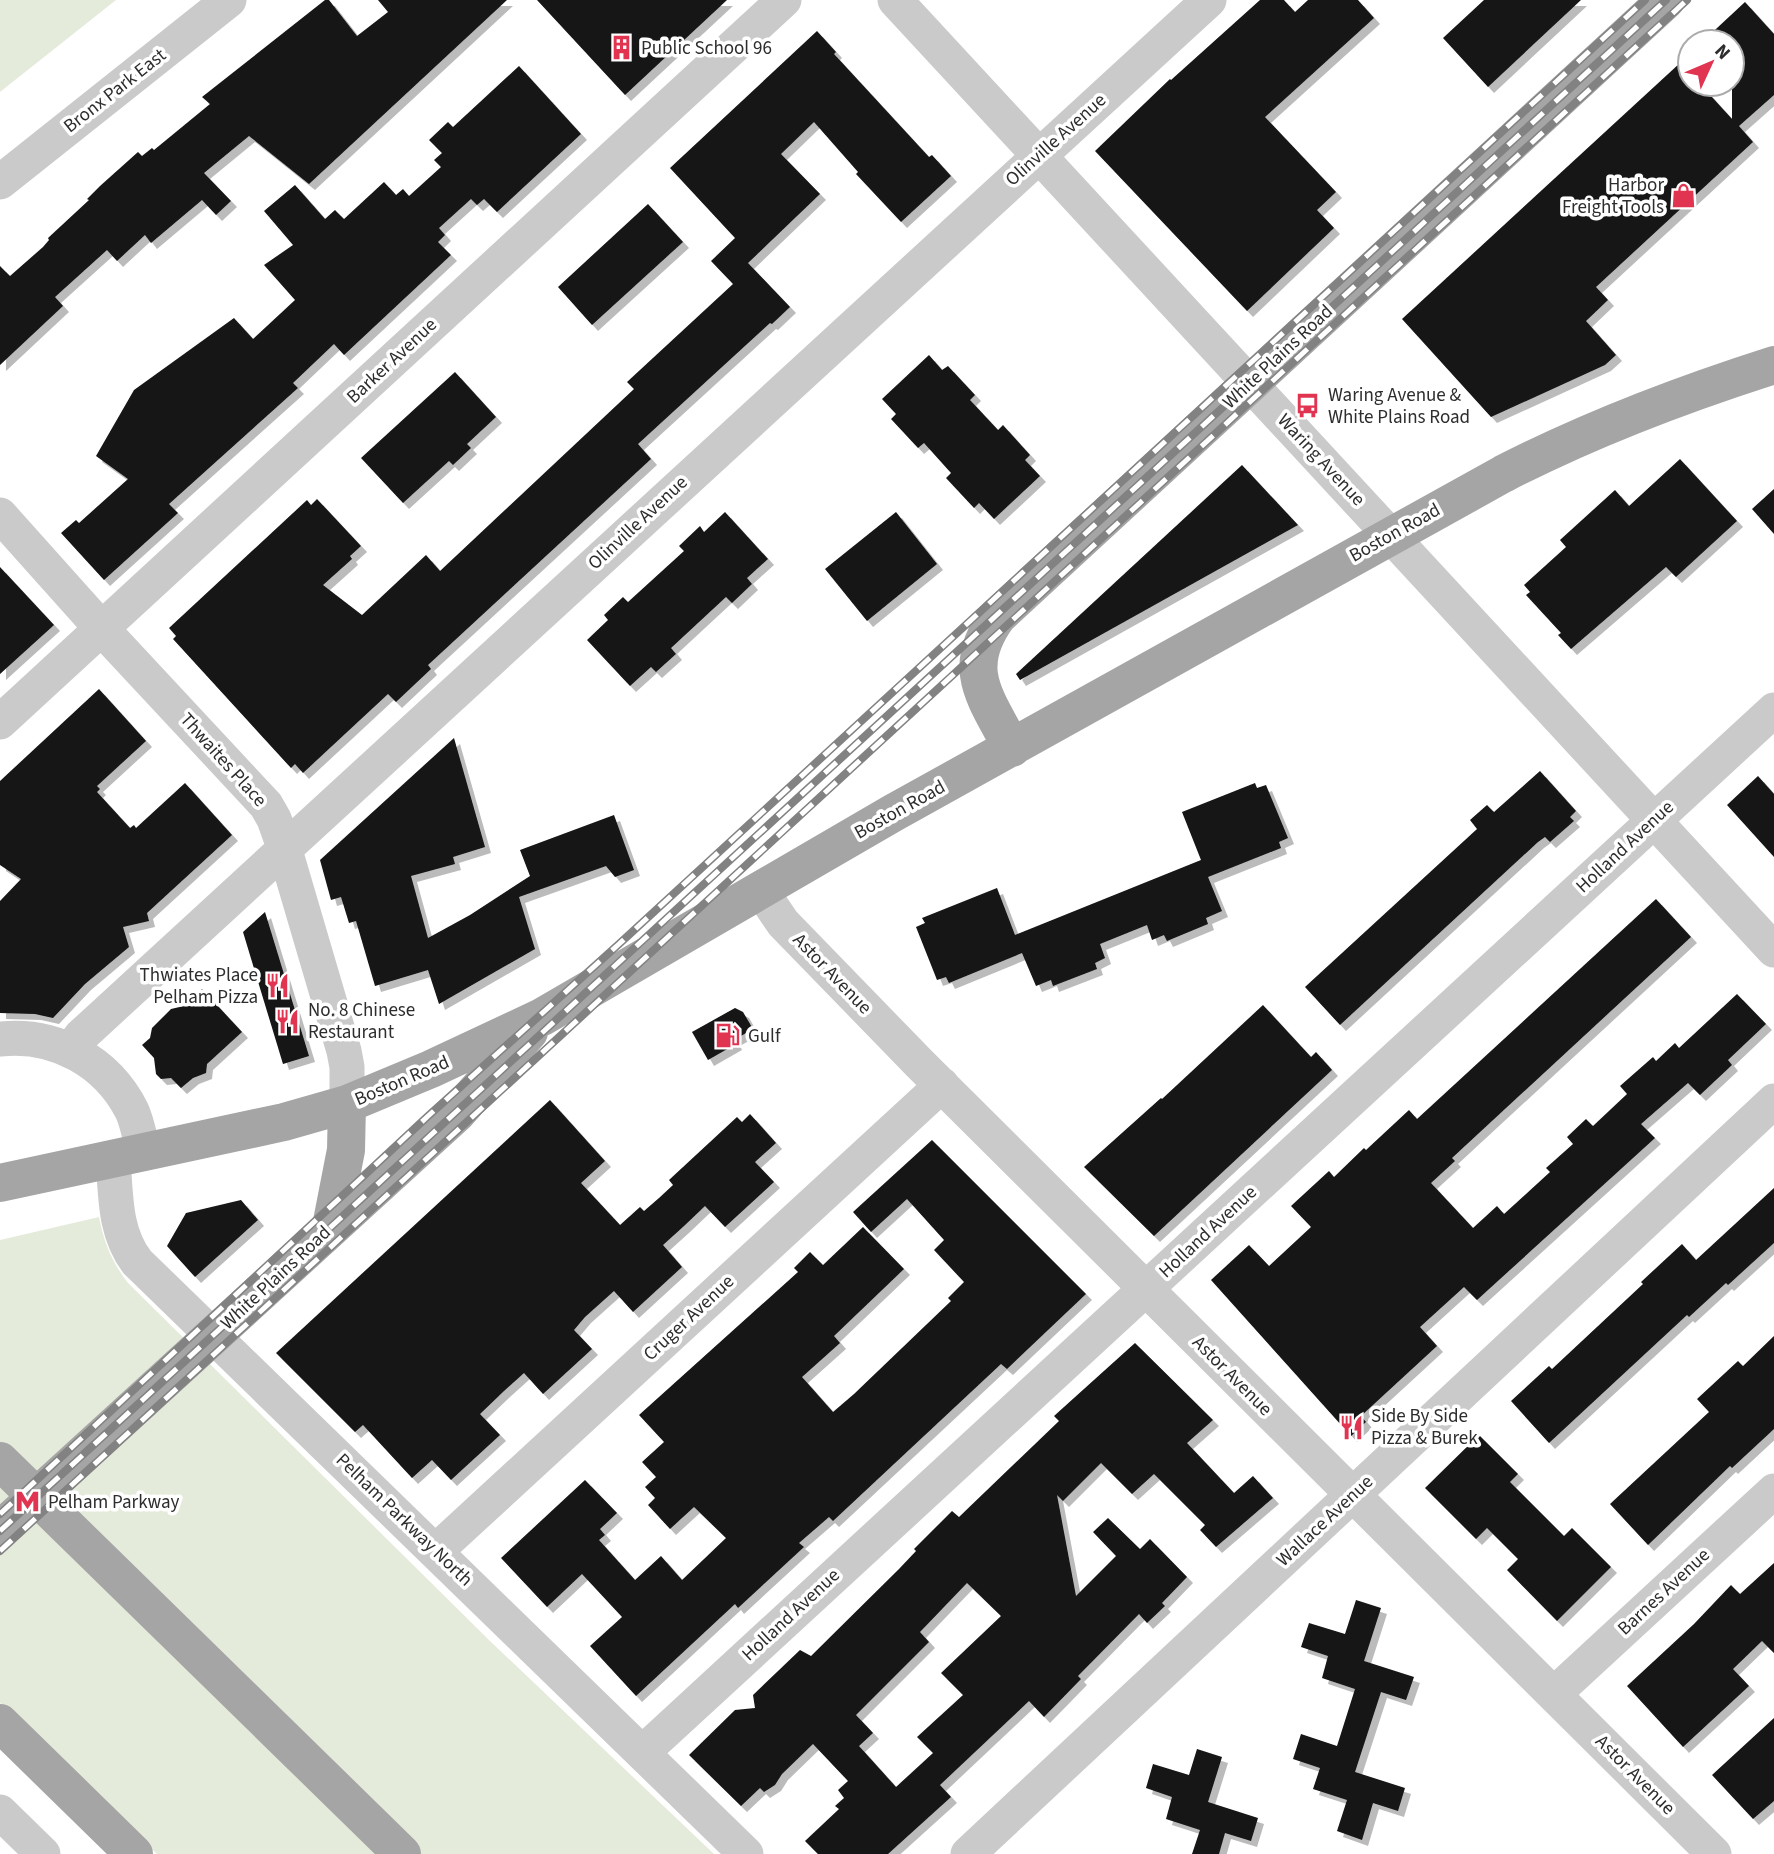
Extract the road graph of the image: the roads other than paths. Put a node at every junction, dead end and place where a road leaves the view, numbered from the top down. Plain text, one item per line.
1 (229, 0) edge
2 (784, 0) edge
3 (895, 0) edge
4 (1209, 0) edge
5 (1667, 0) edge
6 (1039, 156) junction
7 (0, 182) edge
8 (1774, 365) edge
9 (1249, 383) junction
10 (0, 515) edge
11 (1391, 535) junction
12 (102, 629) junction
13 (1774, 710) edge
14 (0, 722) edge
15 (1012, 748) junction
16 (1655, 821) junction
17 (284, 847) junction
18 (760, 889) junction
19 (1774, 950) edge
20 (542, 1017) junction
21 (0, 1039) edge
22 (71, 1049) junction
23 (942, 1086) junction
24 (1774, 1101) edge
25 (347, 1104) junction
26 (129, 1156) junction
27 (0, 1183) edge
28 (331, 1227) junction
29 (1146, 1290) junction
30 (213, 1337) junction
31 (0, 1461) edge
32 (1774, 1491) edge
33 (1352, 1495) junction
34 (37, 1497) junction
35 (0, 1531) edge
36 (436, 1551) junction
37 (1554, 1694) junction
38 (0, 1723) edge
39 (642, 1752) junction
40 (0, 1812) edge
41 (43, 1854) edge
42 (134, 1854) edge
43 (402, 1854) edge
44 (746, 1854) edge
45 (968, 1854) edge
46 (1714, 1854) edge

1 - 7 street, Bronx Park East
2 - 12 street, Barker Avenue
3 - 6 street, Waring Avenue
4 - 6 street, Olinville Avenue
5 - 9 main road, White Plains Road
6 - 9 street, Waring Avenue
6 - 17 street, Olinville Avenue
8 - 11 main road, Boston Road
9 - 11 street, Waring Avenue
9 - 15 main road, White Plains Road
10 - 12 street, Thwaites Place
11 - 15 main road, Boston Road
11 - 16 street, Waring Avenue
12 - 14 street, Barker Avenue
12 - 17 street, Thwaites Place
13 - 16 street, Holland Avenue
15 - 18 main road, Boston Road
16 - 19 street, Waring Avenue
16 - 29 street, Holland Avenue
17 - 22 street, Olinville Avenue
17 - 25 street, Thwaites Place
18 - 20 main road, Boston Road
18 - 23 street, Astor Avenue
20 - 25 main road, Boston Road
20 - 28 main road, White Plains Road
21 - 22 street, Pelham Parkway North
22 - 26 street, Pelham Parkway North
23 - 29 street, Astor Avenue
23 - 36 street, Cruger Avenue
24 - 33 street, Wallace Avenue
25 - 26 main road, Boston Road
25 - 28 main road
26 - 27 main road, Boston Road
26 - 30 street, Pelham Parkway North
28 - 30 main road, White Plains Road
29 - 33 street, Astor Avenue
29 - 39 street, Holland Avenue
30 - 34 main road, White Plains Road
30 - 36 street, Pelham Parkway North
31 - 34 main road
32 - 37 street, Barnes Avenue
33 - 37 street, Astor Avenue
33 - 45 street, Wallace Avenue
34 - 35 main road, White Plains Road
34 - 43 main road
36 - 39 street, Pelham Parkway North
37 - 46 street, Astor Avenue
38 - 42 main road
39 - 44 street, Pelham Parkway North
40 - 41 street

